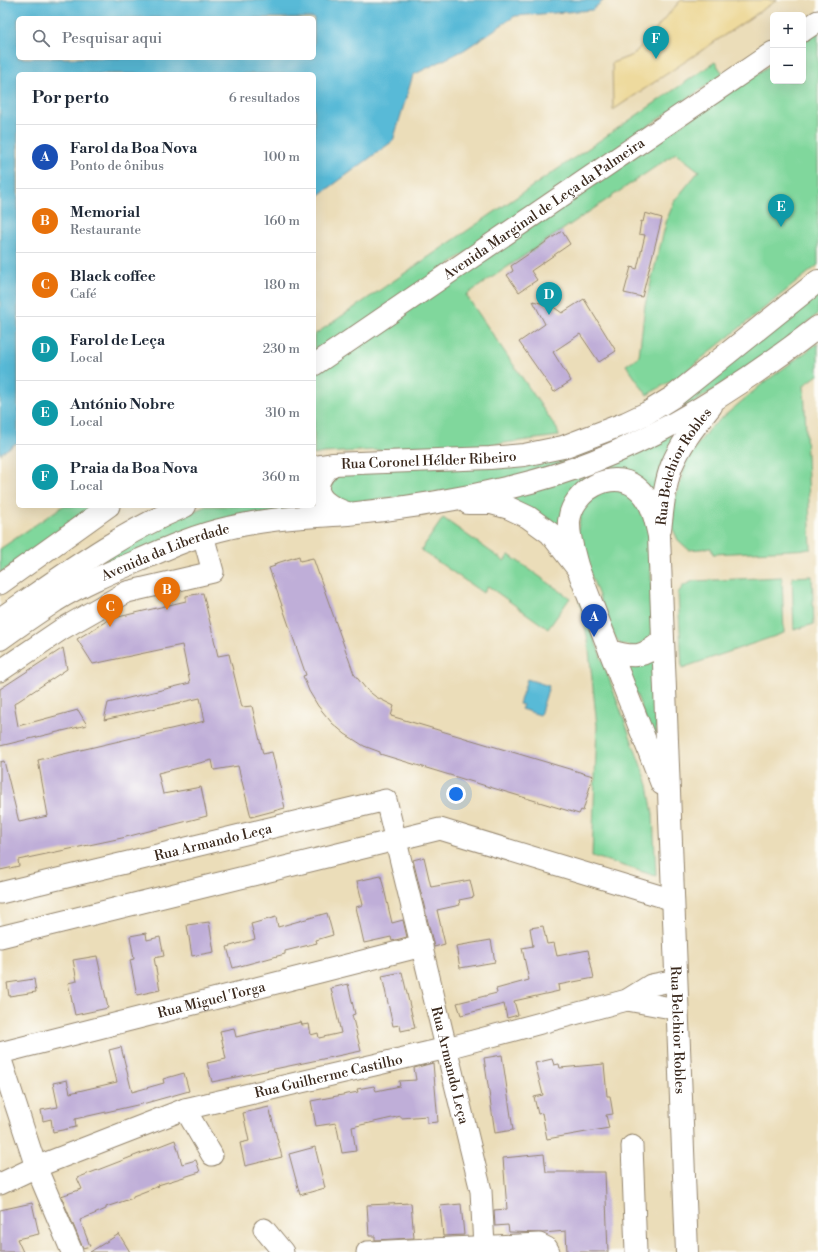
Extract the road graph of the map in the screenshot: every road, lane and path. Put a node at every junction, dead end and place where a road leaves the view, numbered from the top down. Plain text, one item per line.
1 (818, 21) edge
2 (806, 29) edge
3 (770, 54) edge
4 (818, 281) edge
5 (818, 327) edge
6 (316, 364) edge
7 (716, 400) junction
8 (324, 465) edge
9 (437, 501) junction
10 (106, 508) edge
11 (181, 508) edge
12 (348, 514) junction
13 (202, 535) junction
14 (659, 536) junction
15 (578, 569) junction
16 (0, 584) edge
17 (0, 619) edge
18 (0, 639) edge
19 (662, 641) junction
20 (610, 651) junction
21 (0, 671) edge
22 (669, 808) junction
23 (396, 840) junction
24 (0, 893) edge
25 (673, 900) junction
26 (0, 937) edge
27 (422, 946) junction
28 (676, 980) junction
29 (627, 1000) junction
30 (677, 1010) junction
31 (447, 1048) junction
32 (0, 1053) edge
33 (0, 1057) edge
34 (185, 1109) junction
35 (632, 1146) dead end
36 (212, 1155) dead end
37 (36, 1167) junction
38 (0, 1184) edge
39 (264, 1229) dead end
40 (484, 1246) junction
41 (72, 1252) edge
42 (283, 1252) edge
43 (366, 1252) edge
44 (549, 1252) edge
45 (636, 1252) edge
46 (687, 1252) edge

1 - 2 street
3 - 6 street, Avenida Marginal de Leça da Palmeira
4 - 8 main road, Rua Coronel Hélder Ribeiro
5 - 7 main road
7 - 9 main road
7 - 14 main road, Rua Belchior Robles
8 - 12 main road, Rua Coronel Hélder Ribeiro
9 - 12 main road
9 - 15 main road, Rua Belchior Robles
10 - 16 street
11 - 17 main road, Avenida da Liberdade
12 - 13 main road, Avenida da Liberdade
13 - 18 main road, Avenida da Liberdade
13 - 21 street
14 - 15 main road, Rua Belchior Robles
14 - 19 main road, Rua Belchior Robles
15 - 20 main road, Rua Belchior Robles
19 - 20 main road
19 - 22 main road, Rua Belchior Robles
20 - 22 main road, Rua Belchior Robles
22 - 25 main road, Rua Belchior Robles
23 - 24 street, Rua Armando Leça
23 - 25 street
23 - 26 street
23 - 27 street, Rua Armando Leça
25 - 28 main road, Rua Belchior Robles
27 - 31 street, Rua Armando Leça
27 - 32 street, Rua Miguel Torga
28 - 29 street, Rua Guilherme Castilho
28 - 30 main road, Rua Belchior Robles
29 - 30 street, Rua Guilherme Castilho
29 - 31 street, Rua Guilherme Castilho
30 - 46 main road, Rua Belchior Robles
31 - 34 street, Rua Guilherme Castilho
31 - 40 street, Rua Armando Leça
33 - 37 street
34 - 36 street
34 - 37 street, Rua Guilherme Castilho
35 - 45 street
37 - 38 street, Rua Guilherme Castilho
37 - 41 street
39 - 42 street
40 - 43 street
40 - 44 street

